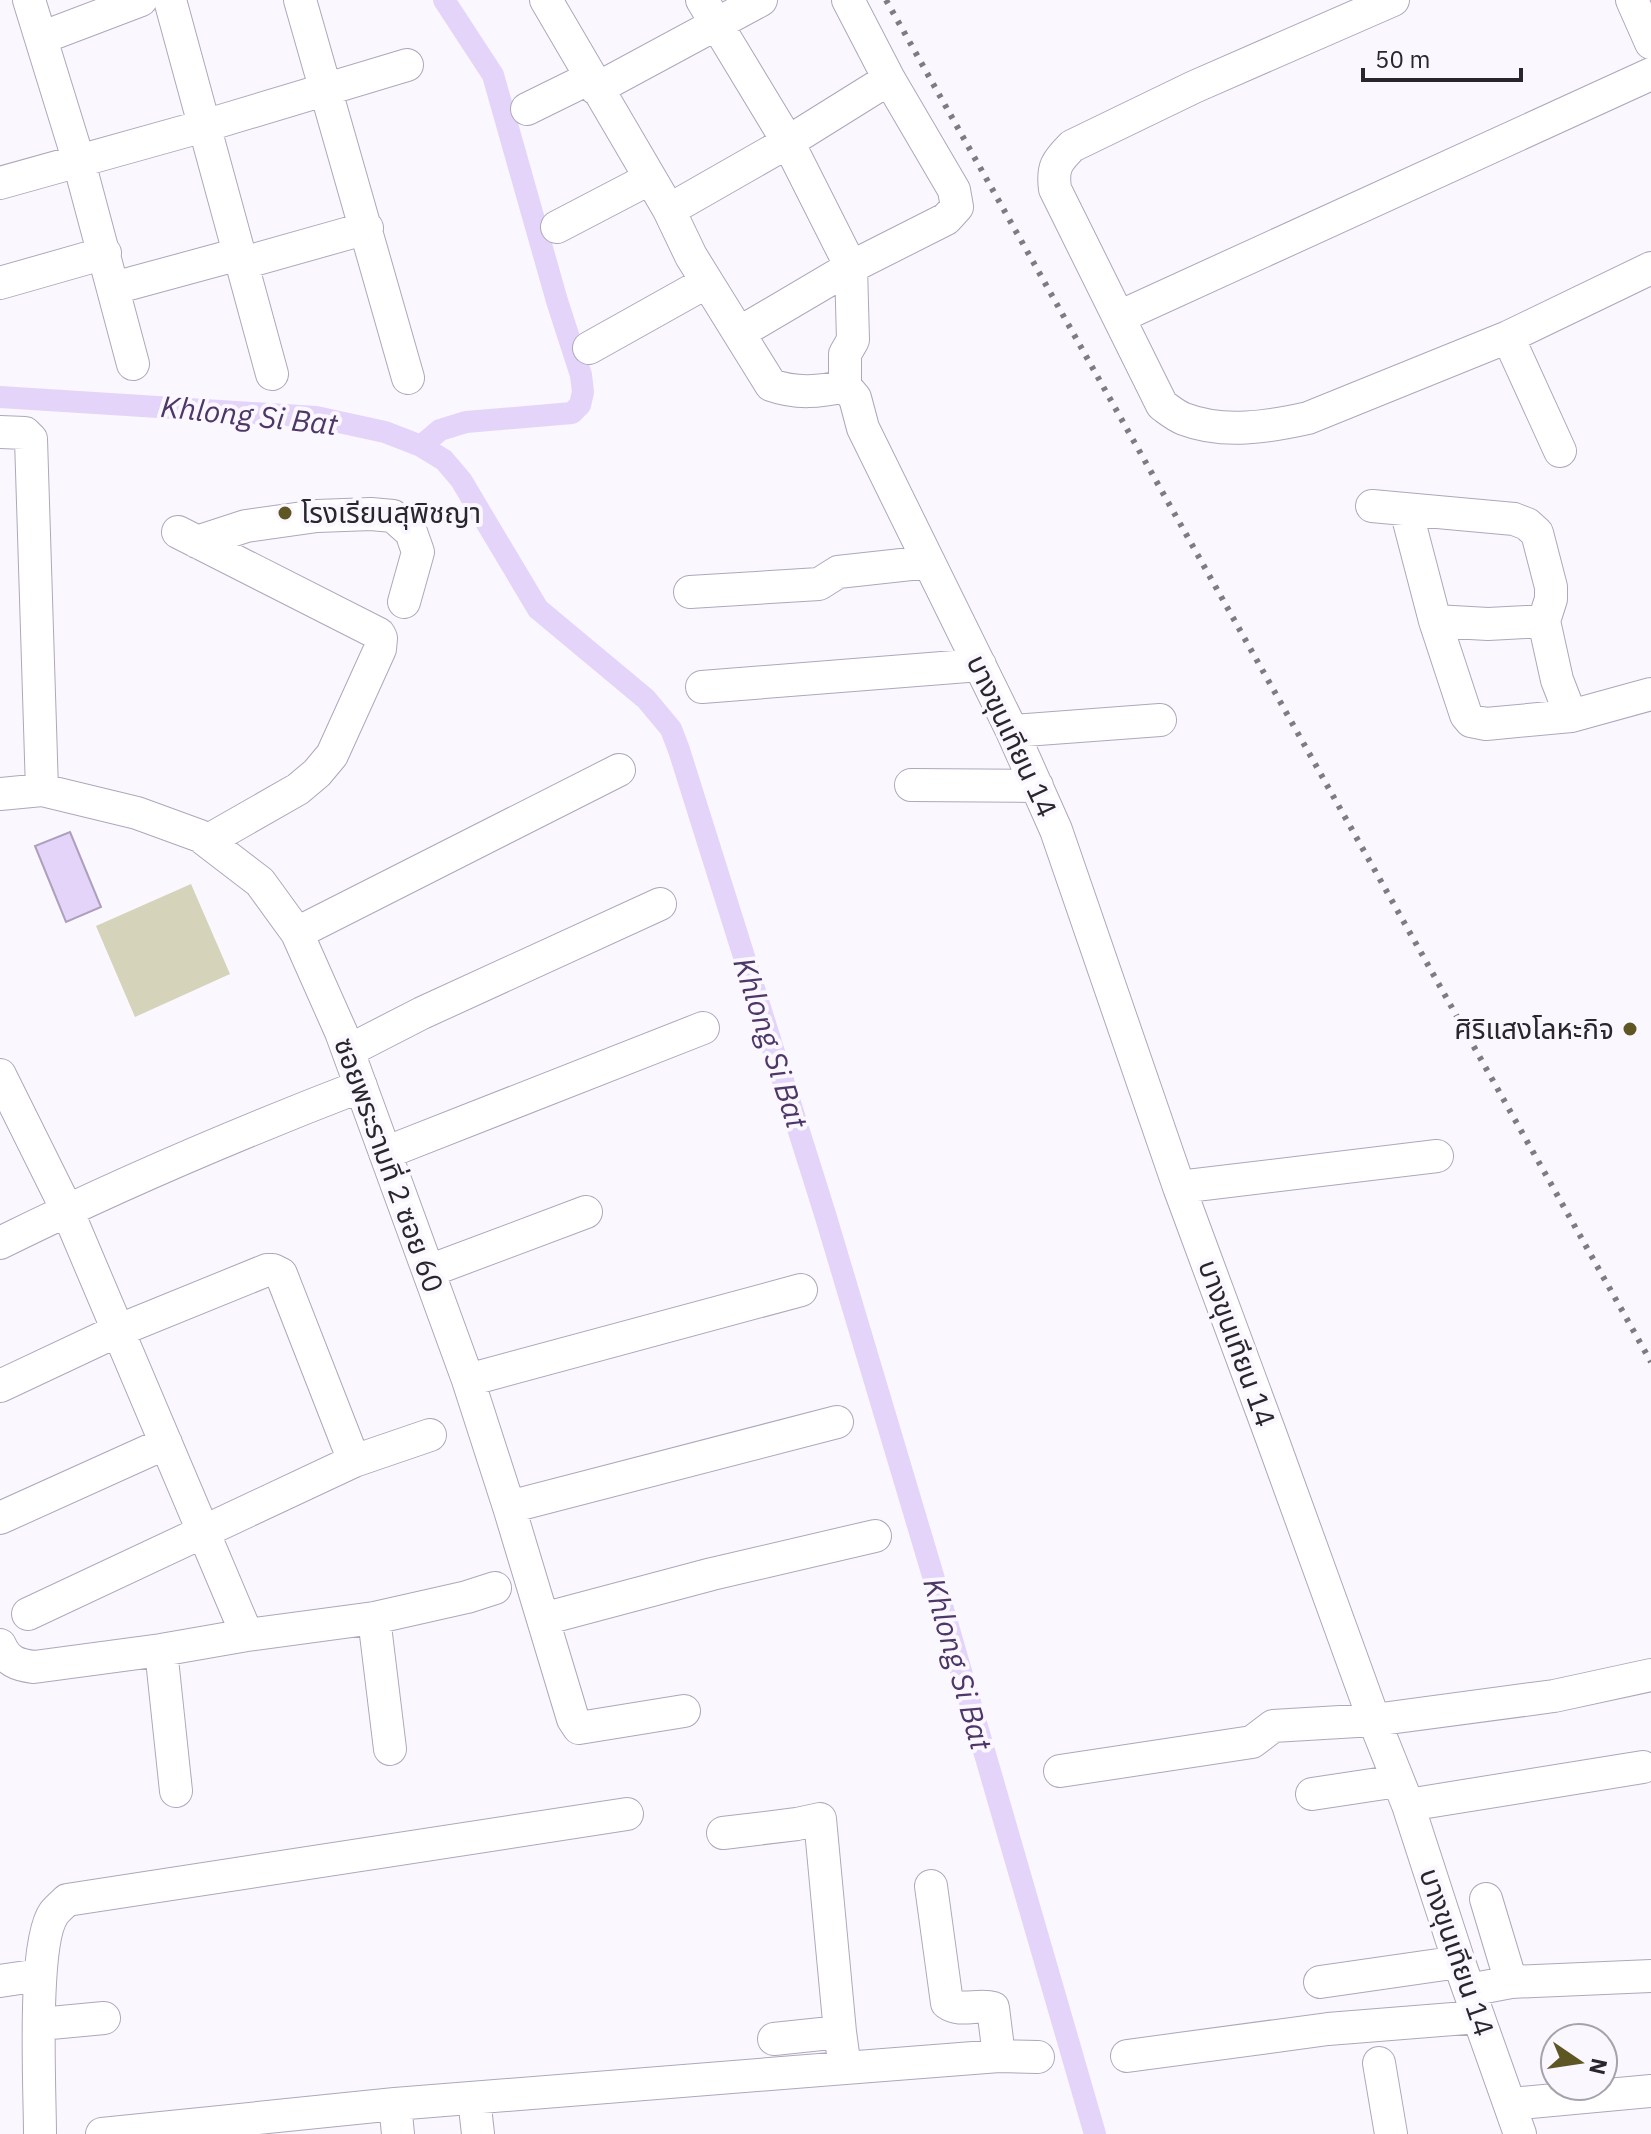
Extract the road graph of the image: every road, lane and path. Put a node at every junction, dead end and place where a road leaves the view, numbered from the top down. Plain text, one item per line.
1 (29, 0) edge
2 (141, 0) edge
3 (170, 0) edge
4 (300, 0) edge
5 (546, 0) edge
6 (761, 0) edge
7 (848, 0) edge
8 (1393, 0) edge
9 (1632, 0) edge
10 (710, 13) edge
11 (41, 38) junction
12 (1651, 43) edge
13 (407, 65) dead end
14 (1651, 74) edge
15 (889, 79) junction
16 (593, 83) junction
17 (327, 89) junction
18 (527, 109) dead end
19 (204, 126) junction
20 (788, 142) junction
21 (79, 162) junction
22 (649, 179) junction
23 (0, 183) edge
24 (669, 210) junction
25 (557, 227) dead end
26 (367, 228) junction
27 (105, 253) junction
28 (241, 258) junction
29 (851, 267) junction
30 (1651, 268) edge
31 (707, 282) junction
32 (0, 283) edge
33 (114, 288) junction
34 (1119, 317) junction
35 (739, 333) junction
36 (1508, 337) junction
37 (589, 348) dead end
38 (133, 364) dead end
39 (272, 374) dead end
40 (408, 378) dead end
41 (855, 405) junction
42 (0, 432) edge
43 (1560, 451) dead end
44 (1372, 506) dead end
45 (1406, 510) junction
46 (929, 562) junction
47 (690, 592) dead end
48 (404, 602) dead end
49 (1435, 621) junction
50 (1544, 621) junction
51 (980, 665) junction
52 (702, 687) dead end
53 (1637, 697) edge
54 (1571, 716) junction
55 (1160, 720) dead end
56 (1012, 731) junction
57 (619, 770) dead end
58 (911, 785) dead end
59 (1037, 786) junction
60 (42, 790) junction
61 (0, 794) edge
62 (207, 841) junction
63 (660, 904) dead end
64 (297, 933) junction
65 (703, 1028) dead end
66 (348, 1051) junction
67 (0, 1075) edge
68 (361, 1086) junction
69 (8, 1111) edge
70 (385, 1153) junction
71 (1437, 1156) dead end
72 (1179, 1187) junction
73 (67, 1210) junction
74 (586, 1212) dead end
75 (0, 1243) edge
76 (429, 1271) junction
77 (801, 1290) dead end
78 (117, 1331) junction
79 (468, 1380) junction
80 (0, 1386) edge
81 (837, 1422) dead end
82 (430, 1435) dead end
83 (166, 1443) junction
84 (354, 1461) junction
85 (509, 1507) junction
86 (0, 1518) edge
87 (203, 1532) junction
88 (875, 1536) dead end
89 (495, 1588) dead end
90 (28, 1614) dead end
91 (374, 1618) junction
92 (543, 1619) junction
93 (247, 1635) junction
94 (0, 1645) edge
95 (161, 1650) junction
96 (1651, 1675) edge
97 (684, 1711) dead end
98 (1374, 1720) junction
99 (390, 1749) dead end
100 (1643, 1767) dead end
101 (1060, 1771) dead end
102 (176, 1791) dead end
103 (1403, 1793) junction
104 (1312, 1794) dead end
105 (627, 1814) dead end
106 (723, 1833) dead end
107 (931, 1886) dead end
108 (1486, 1899) dead end
109 (40, 1975) junction
110 (1651, 1976) edge
111 (0, 1981) edge
112 (1320, 1982) dead end
113 (1511, 1982) junction
114 (1468, 1990) junction
115 (104, 2018) dead end
116 (40, 2024) junction
117 (840, 2032) junction
118 (774, 2039) dead end
119 (999, 2056) junction
120 (1127, 2056) dead end
121 (1038, 2057) dead end
122 (1379, 2063) dead end
123 (845, 2068) junction
124 (1651, 2091) edge
125 (474, 2098) junction
126 (397, 2119) edge
127 (1515, 2119) edge
128 (40, 2134) edge
129 (105, 2134) edge
130 (478, 2134) edge
131 (1391, 2134) edge

1 - 11 street
2 - 11 street
3 - 19 street
4 - 17 street
5 - 16 street
6 - 10 street
7 - 15 street
8 - 34 street
9 - 12 street
10 - 16 street
10 - 20 street
11 - 21 street
13 - 17 street
14 - 34 street
15 - 20 street
15 - 29 street
16 - 18 street
16 - 22 street
17 - 19 street
17 - 26 street
19 - 21 street
19 - 28 street
20 - 24 street
20 - 29 street
21 - 23 street
21 - 27 street
22 - 24 street
22 - 25 street
24 - 31 street
26 - 28 street
26 - 40 street
27 - 32 street
27 - 33 street
28 - 33 street
28 - 39 street
29 - 35 street
29 - 41 street
30 - 36 street
31 - 35 street
31 - 37 street
33 - 38 street
34 - 36 street
35 - 41 street
36 - 43 street
41 - 46 street, บางขุนเทียน 14
42 - 60 street
44 - 45 street
45 - 49 street
45 - 50 street
46 - 47 street
46 - 51 street, บางขุนเทียน 14
48 - 62 street
49 - 50 street
49 - 54 street
50 - 54 street
51 - 52 street
51 - 56 street, บางขุนเทียน 14
53 - 54 street
55 - 56 street
56 - 59 street, บางขุนเทียน 14
57 - 64 street
58 - 59 street
59 - 72 street, บางขุนเทียน 14
60 - 61 street, ซอยพระรามที่ 2 ซอย 60
60 - 62 street, ซอยพระรามที่ 2 ซอย 60
62 - 64 street, ซอยพระรามที่ 2 ซอย 60
63 - 66 street
64 - 66 street, ซอยพระรามที่ 2 ซอย 60
65 - 70 street
66 - 68 street, ซอยพระรามที่ 2 ซอย 60
67 - 69 street
68 - 70 street, ซอยพระรามที่ 2 ซอย 60
68 - 73 street
69 - 73 street
70 - 76 street, ซอยพระรามที่ 2 ซอย 60
71 - 72 street
72 - 98 street, บางขุนเทียน 14
73 - 75 street
73 - 78 street
74 - 76 street
76 - 79 street, ซอยพระรามที่ 2 ซอย 60
77 - 79 street
78 - 80 street
78 - 83 street
78 - 84 street
79 - 85 street, ซอยพระรามที่ 2 ซอย 60
81 - 85 street
82 - 84 street
83 - 86 street
83 - 87 street
84 - 87 street
85 - 92 street, ซอยพระรามที่ 2 ซอย 60
87 - 90 street
87 - 93 street
88 - 92 street
89 - 91 street
91 - 93 street
91 - 99 street
92 - 97 street, ซอยพระรามที่ 2 ซอย 60
93 - 95 street
94 - 95 street
95 - 102 street
96 - 98 street
98 - 101 street
98 - 103 street, บางขุนเทียน 14
100 - 103 street
103 - 104 street
103 - 114 street, บางขุนเทียน 14
105 - 109 street
106 - 117 street
107 - 119 street
108 - 113 street
109 - 111 street
109 - 116 street
110 - 113 street
112 - 114 street
113 - 114 street
114 - 120 street
114 - 127 street, บางขุนเทียน 14
115 - 116 street
116 - 128 street
117 - 118 street
117 - 123 street
119 - 121 street
119 - 123 street
122 - 131 street
123 - 125 street
124 - 127 street
125 - 126 street
125 - 130 street
126 - 129 street

